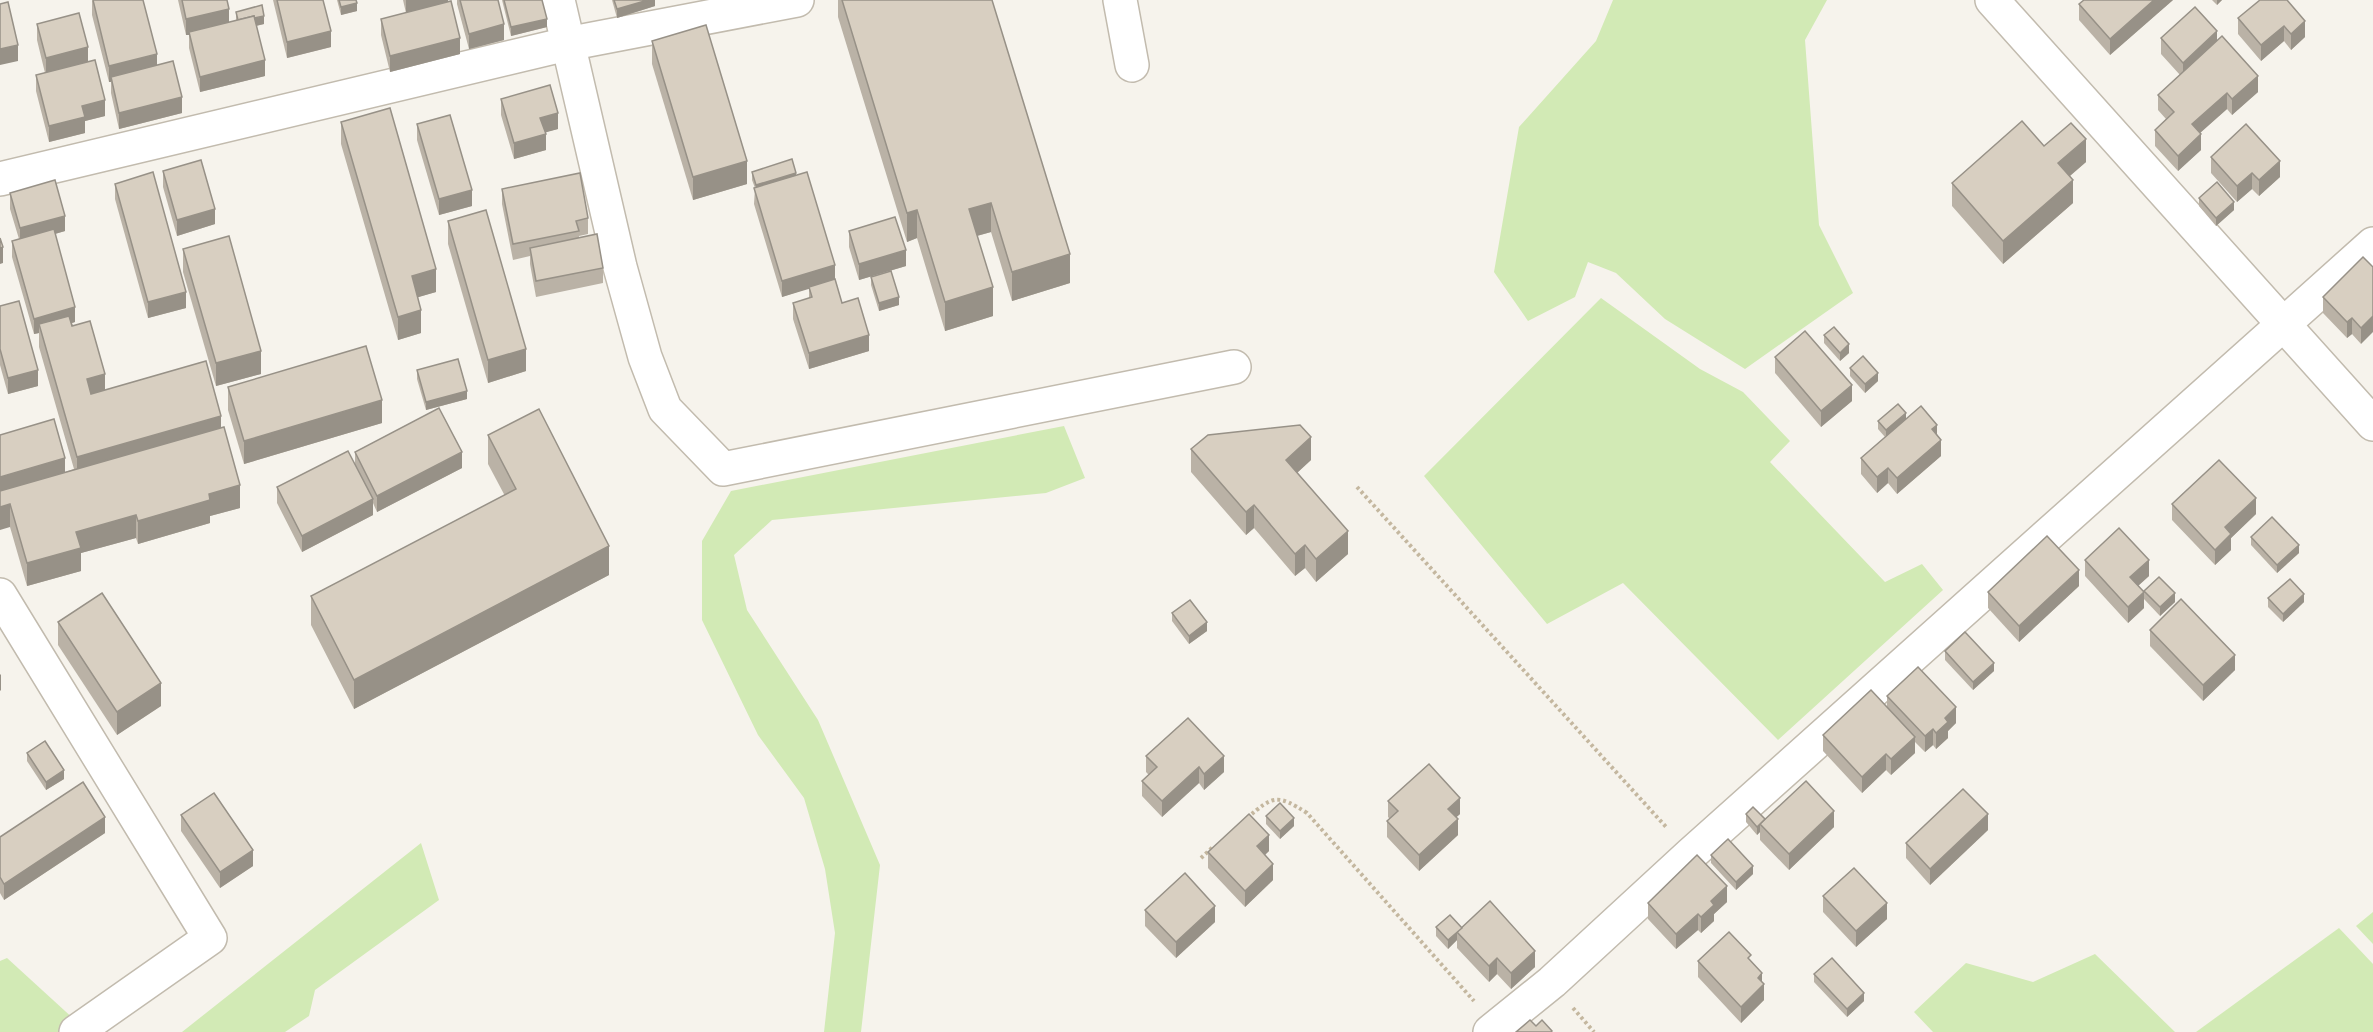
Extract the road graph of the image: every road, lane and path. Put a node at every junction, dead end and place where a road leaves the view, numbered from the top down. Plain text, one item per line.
1 (558, 0) edge
2 (797, 0) edge
3 (1120, 0) edge
4 (1992, 0) edge
5 (567, 44) junction
6 (1132, 65) dead end
7 (0, 179) edge
8 (2373, 244) edge
9 (2284, 326) junction
10 (1234, 367) dead end
11 (2373, 424) edge
12 (1357, 487) dead end
13 (0, 595) edge
14 (1243, 821) edge
15 (1218, 843) edge
16 (1691, 854) junction
17 (1202, 858) dead end
18 (1493, 1029) edge
19 (76, 1032) edge

1 - 5 street
2 - 5 street
3 - 6 street
4 - 9 street
5 - 7 street
5 - 10 street
8 - 9 street
9 - 11 street
9 - 16 street
12 - 16 path
13 - 19 street
14 - 18 path
15 - 17 path
16 - 18 street

